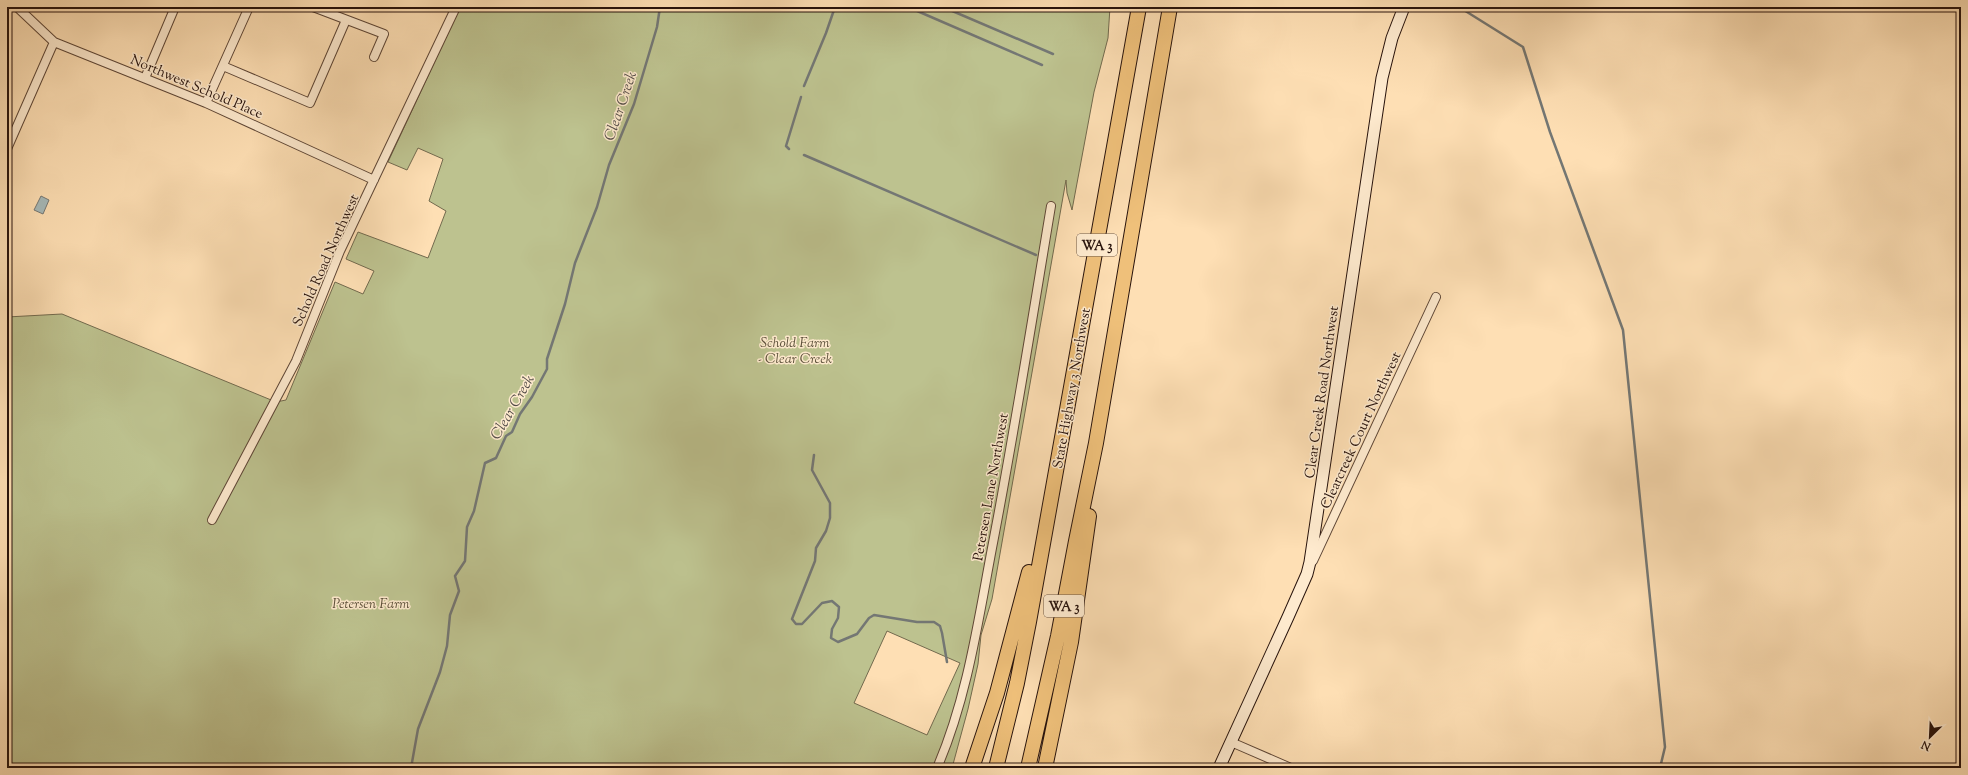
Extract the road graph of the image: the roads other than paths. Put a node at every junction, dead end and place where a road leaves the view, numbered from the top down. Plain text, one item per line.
1 (17, 7) edge
2 (175, 7) edge
3 (249, 7) edge
4 (313, 7) edge
5 (456, 7) edge
6 (1139, 7) edge
7 (1170, 7) edge
8 (1404, 7) edge
9 (346, 20) junction
10 (54, 42) junction
11 (374, 56) dead end
12 (223, 66) junction
13 (145, 78) junction
14 (206, 103) junction
15 (7, 149) edge
16 (374, 180) junction
17 (1051, 206) dead end
18 (1436, 297) dead end
19 (1096, 443) junction
20 (1053, 482) junction
21 (212, 520) dead end
22 (1306, 574) junction
23 (1231, 742) junction
24 (937, 768) edge
25 (972, 768) edge
26 (996, 768) edge
27 (1028, 768) edge
28 (1045, 768) edge
29 (1219, 768) edge
30 (1291, 768) edge

1 - 10 street, Northwest Schold Place
2 - 13 street
3 - 12 street
4 - 9 street
5 - 16 street, Schold Road Northwest
6 - 20 highway, State Highway 3 Northwest / WA 3
7 - 19 highway, WA 3
8 - 22 main road, Clear Creek Road Northwest
9 - 11 street
9 - 12 street
10 - 13 street, Northwest Schold Place
10 - 15 street
12 - 14 street
13 - 14 street, Northwest Schold Place
14 - 16 street, Northwest Schold Place
16 - 21 street, Schold Road Northwest
17 - 24 street, Petersen Lane Northwest
18 - 22 street, Clearcreek Court Northwest
19 - 27 highway, WA 3
19 - 28 highway
20 - 25 highway
20 - 26 highway, State Highway 3 Northwest / WA 3
22 - 23 main road, Clear Creek Road Northwest
23 - 29 main road, Clear Creek Road Northwest
23 - 30 street

